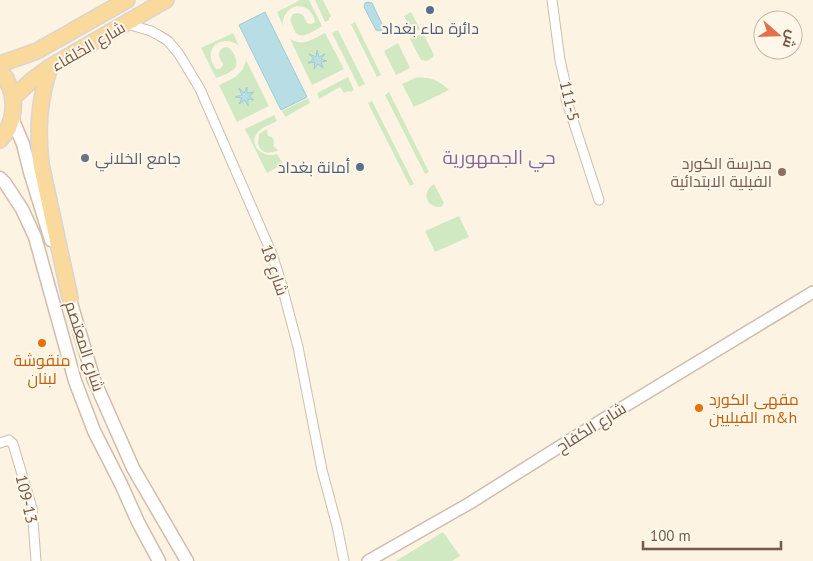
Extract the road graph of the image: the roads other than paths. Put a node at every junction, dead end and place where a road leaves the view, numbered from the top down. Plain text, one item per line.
1 (127, 0) edge
2 (166, 0) edge
3 (552, 0) edge
4 (127, 24) junction
5 (0, 64) edge
6 (50, 67) junction
7 (0, 71) edge
8 (13, 98) junction
9 (12, 118) junction
10 (0, 140) edge
11 (0, 178) edge
12 (599, 200) dead end
13 (813, 292) edge
14 (70, 298) junction
15 (4, 442) edge
16 (145, 534) junction
17 (36, 561) edge
18 (154, 561) edge
19 (159, 561) edge
20 (187, 561) edge
21 (344, 561) edge
22 (368, 561) edge

1 - 5 main road, شارع الخلفاء
2 - 4 main road, شارع الخلفاء
3 - 12 street, 111-5
4 - 6 main road, شارع الخلفاء
4 - 21 street, شارع 18
6 - 8 main road, شارع الخلفاء
6 - 14 main road
7 - 8 main road
8 - 9 main road
9 - 10 main road
9 - 14 main road, شارع المعتصم
11 - 16 main road, شارع المعتصم
13 - 22 street, شارع الكفاح
14 - 20 main road, شارع المعتصم
15 - 17 street, 109-13
16 - 18 main road
16 - 19 main road, شارع المعتصم

